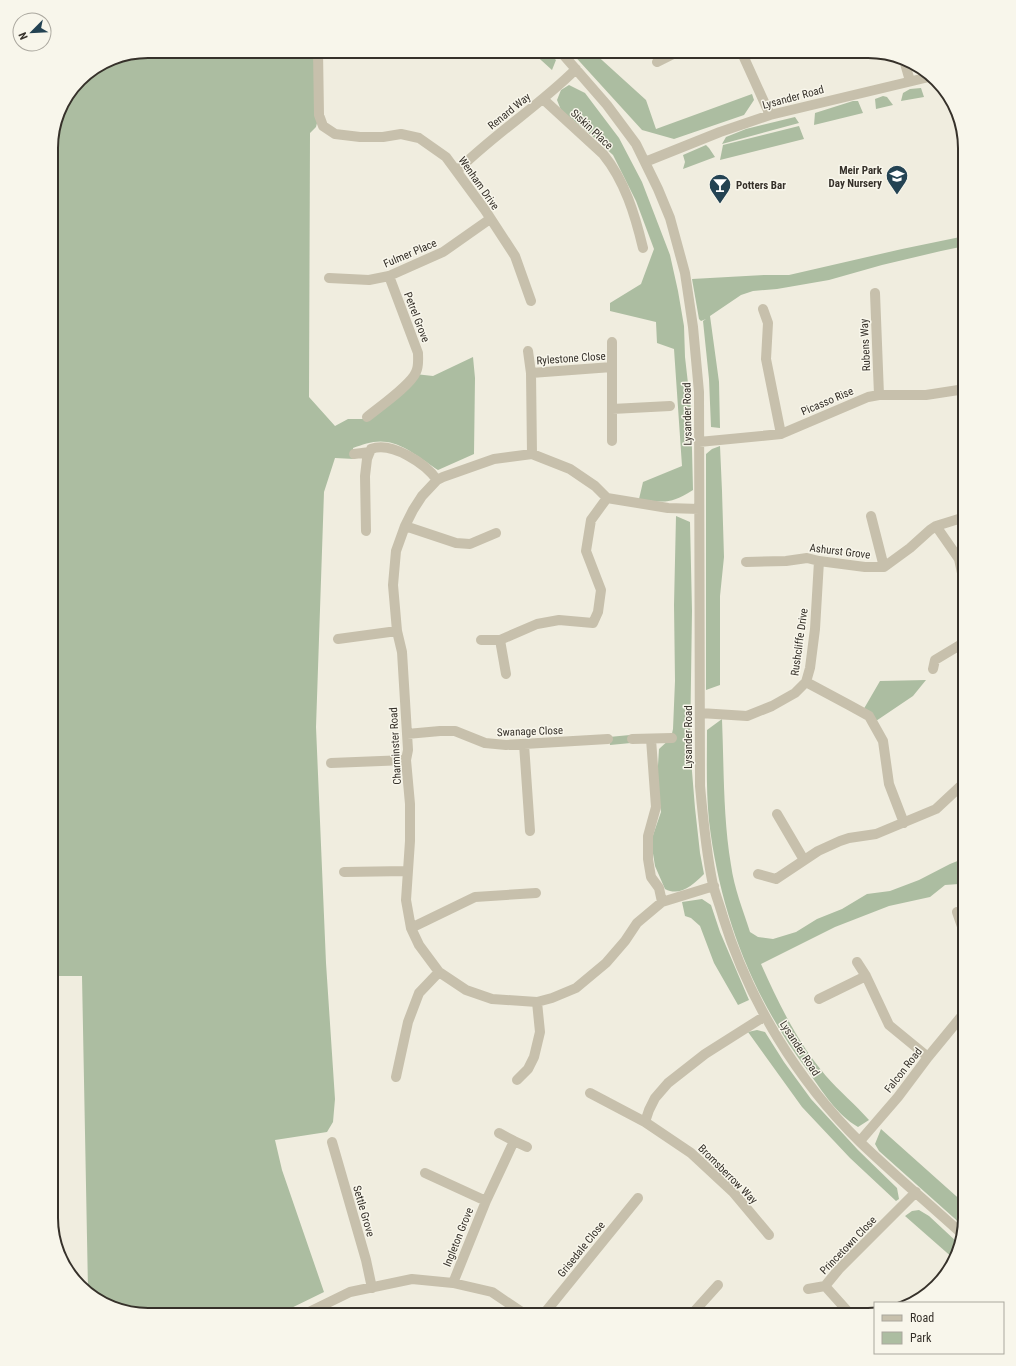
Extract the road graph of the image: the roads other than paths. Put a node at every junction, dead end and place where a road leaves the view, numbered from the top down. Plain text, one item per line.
1 (318, 58) edge
2 (566, 58) edge
3 (665, 58) edge
4 (744, 58) edge
5 (657, 62) dead end
6 (906, 66) edge
7 (576, 69) junction
8 (924, 78) edge
9 (910, 81) junction
10 (542, 99) junction
11 (770, 115) junction
12 (645, 162) junction
13 (457, 171) junction
14 (490, 219) junction
15 (643, 248) dead end
16 (389, 276) junction
17 (329, 278) dead end
18 (875, 293) dead end
19 (531, 302) dead end
20 (763, 309) dead end
21 (612, 342) dead end
22 (528, 351) dead end
23 (612, 367) junction
24 (531, 373) junction
25 (958, 390) edge
26 (879, 395) junction
27 (670, 406) dead end
28 (612, 409) junction
29 (367, 416) dead end
30 (781, 434) junction
31 (612, 441) dead end
32 (699, 442) junction
33 (370, 452) junction
34 (354, 454) dead end
35 (532, 454) junction
36 (437, 480) junction
37 (607, 498) junction
38 (700, 509) junction
39 (871, 516) dead end
40 (958, 519) edge
41 (405, 526) junction
42 (936, 526) junction
43 (366, 531) dead end
44 (496, 533) dead end
45 (958, 558) edge
46 (819, 561) junction
47 (746, 562) dead end
48 (884, 567) junction
49 (397, 631) junction
50 (338, 639) dead end
51 (481, 640) dead end
52 (500, 640) junction
53 (958, 646) edge
54 (933, 669) dead end
55 (506, 674) dead end
56 (806, 682) junction
57 (700, 713) junction
58 (407, 734) junction
59 (672, 738) dead end
60 (608, 739) dead end
61 (632, 739) dead end
62 (651, 739) junction
63 (524, 744) junction
64 (406, 760) junction
65 (331, 763) dead end
66 (958, 789) edge
67 (777, 814) dead end
68 (901, 824) junction
69 (530, 831) dead end
70 (804, 860) junction
71 (407, 871) junction
72 (344, 872) dead end
73 (758, 874) dead end
74 (714, 886) junction
75 (536, 893) dead end
76 (662, 902) junction
77 (957, 912) dead end
78 (958, 915) edge
79 (411, 928) junction
80 (857, 962) dead end
81 (439, 972) junction
82 (866, 976) junction
83 (819, 998) dead end
84 (537, 1002) junction
85 (765, 1016) junction
86 (958, 1024) edge
87 (928, 1057) junction
88 (396, 1078) dead end
89 (517, 1080) dead end
90 (590, 1093) dead end
91 (645, 1122) junction
92 (499, 1133) dead end
93 (514, 1141) junction
94 (860, 1141) junction
95 (332, 1142) dead end
96 (527, 1147) dead end
97 (425, 1172) dead end
98 (916, 1192) junction
99 (638, 1198) dead end
100 (486, 1201) junction
101 (957, 1229) edge
102 (769, 1236) dead end
103 (453, 1283) junction
104 (718, 1285) dead end
105 (825, 1286) junction
106 (372, 1288) junction
107 (808, 1289) dead end
108 (317, 1308) edge
109 (516, 1308) edge
110 (549, 1308) edge
111 (697, 1308) edge
112 (845, 1308) edge

1 - 13 street, Wenham Drive
2 - 7 street, Lysander Road
3 - 5 street
4 - 11 street
6 - 9 street
7 - 10 street, Renard Way
7 - 12 street, Lysander Road
8 - 9 street, Lysander Road
9 - 11 street, Lysander Road
10 - 13 street, Renard Way
10 - 15 street, Siskin Place
11 - 12 street, Lysander Road
12 - 32 street, Lysander Road
13 - 14 street, Wenham Drive
14 - 16 street, Fulmer Place
14 - 19 street, Wenham Drive
16 - 17 street, Fulmer Place
16 - 29 street, Petrel Grove
18 - 26 street, Rubens Way
20 - 30 street
21 - 23 street, Rylestone Close
22 - 24 street, Rylestone Close
23 - 24 street, Rylestone Close
23 - 28 street, Rylestone Close
24 - 35 street, Rylestone Close
25 - 26 street, Picasso Rise
26 - 30 street, Picasso Rise
27 - 28 street
28 - 31 street, Rylestone Close
30 - 32 street, Picasso Rise
32 - 38 street, Lysander Road
33 - 34 street
33 - 36 street
33 - 43 street
35 - 36 street, Charminster Road
35 - 37 street, Charminster Road
36 - 41 street, Charminster Road
37 - 38 street
37 - 52 street
38 - 57 street, Lysander Road
39 - 48 street
40 - 42 street
41 - 44 street
41 - 49 street, Charminster Road
42 - 45 street
42 - 48 street
46 - 47 street, Ashurst Grove
46 - 48 street, Ashurst Grove
46 - 56 street, Rushcliffe Drive
49 - 50 street
49 - 58 street, Charminster Road
51 - 52 street
52 - 55 street
53 - 54 street
56 - 57 street, Rushcliffe Drive
56 - 68 street
57 - 74 street, Lysander Road
58 - 63 street, Swanage Close
58 - 64 street, Charminster Road
59 - 62 street
60 - 63 street, Swanage Close
61 - 62 street
62 - 76 street
63 - 69 street
64 - 65 street
64 - 71 street, Charminster Road
66 - 68 street
67 - 70 street
68 - 70 street
70 - 73 street
71 - 72 street
71 - 79 street, Charminster Road
74 - 76 street, Charminster Road
74 - 85 street, Lysander Road
75 - 79 street
76 - 84 street, Charminster Road
77 - 78 street
79 - 81 street, Charminster Road
80 - 82 street
81 - 84 street, Charminster Road
81 - 88 street
82 - 83 street
82 - 87 street
84 - 89 street
85 - 91 street
85 - 94 street, Lysander Road
86 - 87 street, Falcon Road
87 - 94 street, Falcon Road
90 - 91 street, Bromsberrow Way
91 - 102 street, Bromsberrow Way
92 - 93 street
93 - 96 street
93 - 100 street, Ingleton Grove
94 - 98 street, Lysander Road
95 - 106 street, Settle Grove
97 - 100 street, Ingleton Grove
98 - 101 street, Lysander Road
98 - 105 street, Princetown Close
99 - 110 street, Grisedale Close
100 - 103 street, Ingleton Grove
103 - 106 street
103 - 109 street
104 - 111 street
105 - 107 street
105 - 112 street, Princetown Close
106 - 108 street

